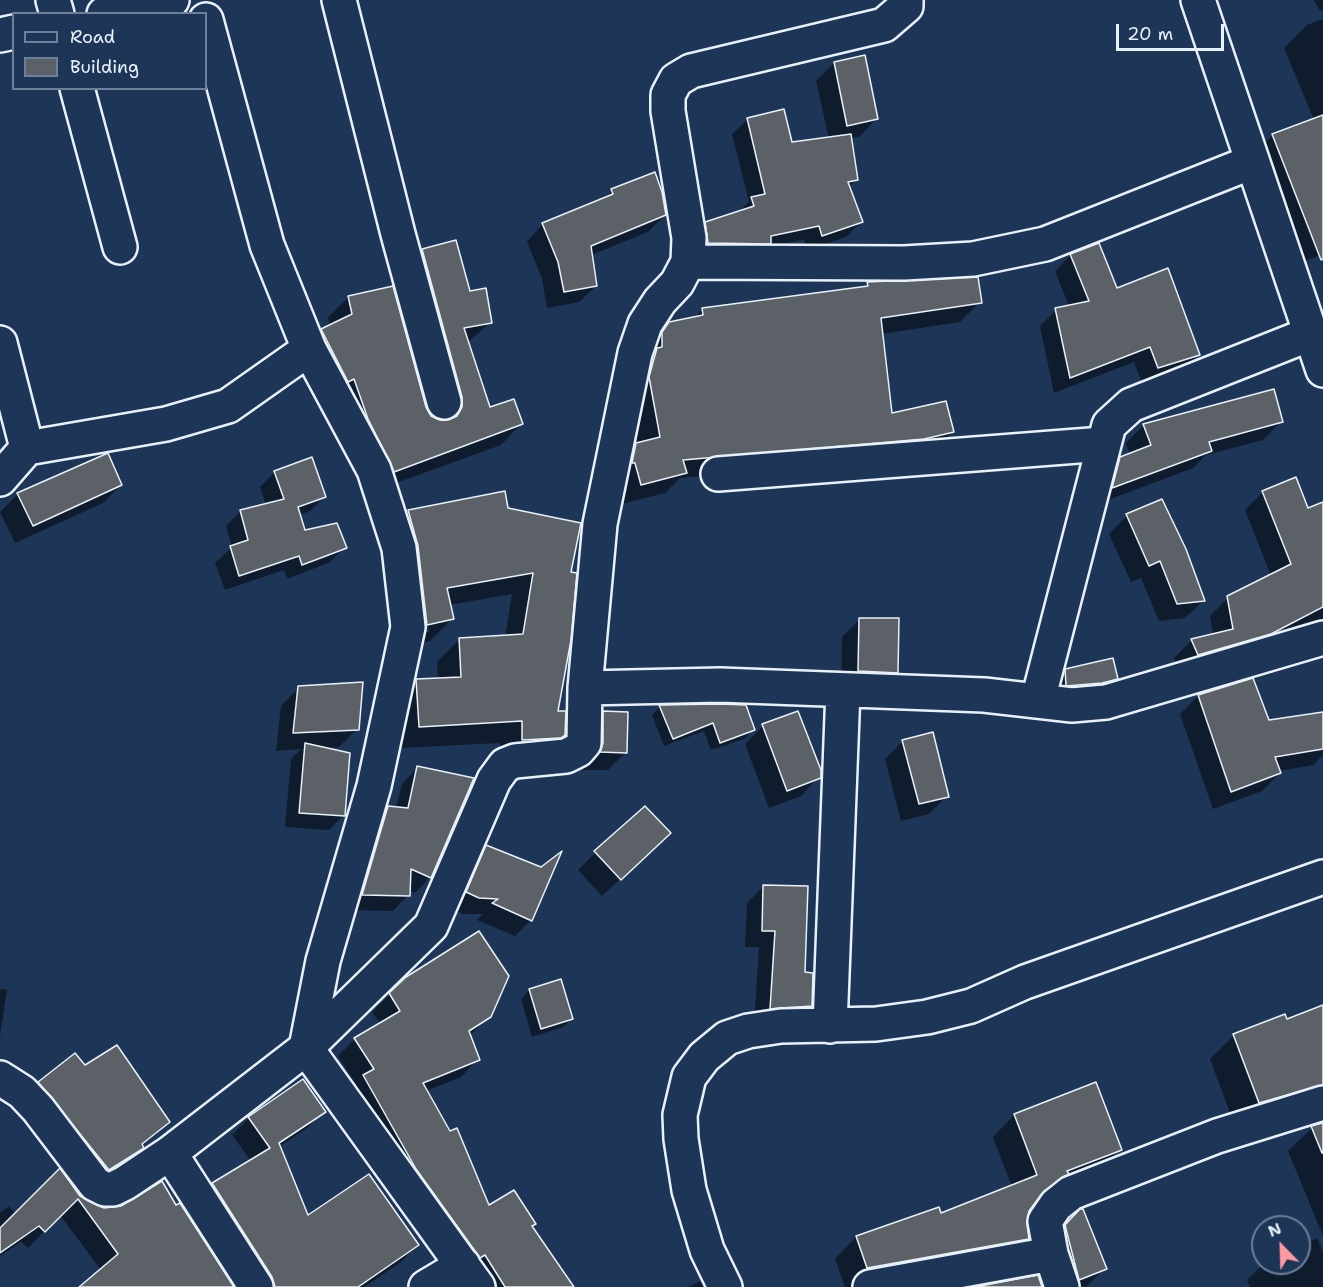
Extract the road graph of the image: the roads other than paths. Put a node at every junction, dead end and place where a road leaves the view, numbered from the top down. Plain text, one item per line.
1 (172, 0) edge
2 (339, 0) edge
3 (906, 0) edge
4 (1198, 0) edge
5 (114, 12) edge
6 (207, 24) edge
7 (78, 90) edge
8 (1252, 162) junction
9 (120, 248) dead end
10 (688, 262) junction
11 (1311, 315) edge
12 (0, 343) edge
13 (309, 348) junction
14 (1323, 370) edge
15 (444, 402) dead end
16 (1103, 444) junction
17 (27, 448) junction
18 (718, 474) dead end
19 (0, 479) edge
20 (1323, 638) edge
21 (585, 688) junction
22 (843, 690) junction
23 (1038, 700) junction
24 (1323, 877) edge
25 (830, 1026) junction
26 (306, 1048) junction
27 (0, 1078) edge
28 (1323, 1103) edge
29 (170, 1153) junction
30 (1051, 1254) junction
31 (471, 1276) edge
32 (256, 1287) edge
33 (426, 1287) edge
34 (725, 1287) edge
35 (870, 1287) edge
36 (1062, 1287) edge

1 - 5 street
2 - 15 street
3 - 10 street
4 - 8 street
6 - 13 street
7 - 9 street
8 - 10 street
8 - 11 street
10 - 21 street
11 - 14 street
11 - 16 street
12 - 17 street
13 - 17 street
13 - 26 street
16 - 18 street
16 - 23 street
17 - 19 street
20 - 23 street
21 - 22 street
21 - 26 street
22 - 23 street
22 - 25 street
24 - 25 street
25 - 34 street
26 - 29 street
26 - 31 street
27 - 29 street
28 - 30 street
29 - 32 street
30 - 35 street
30 - 36 street
31 - 33 street

